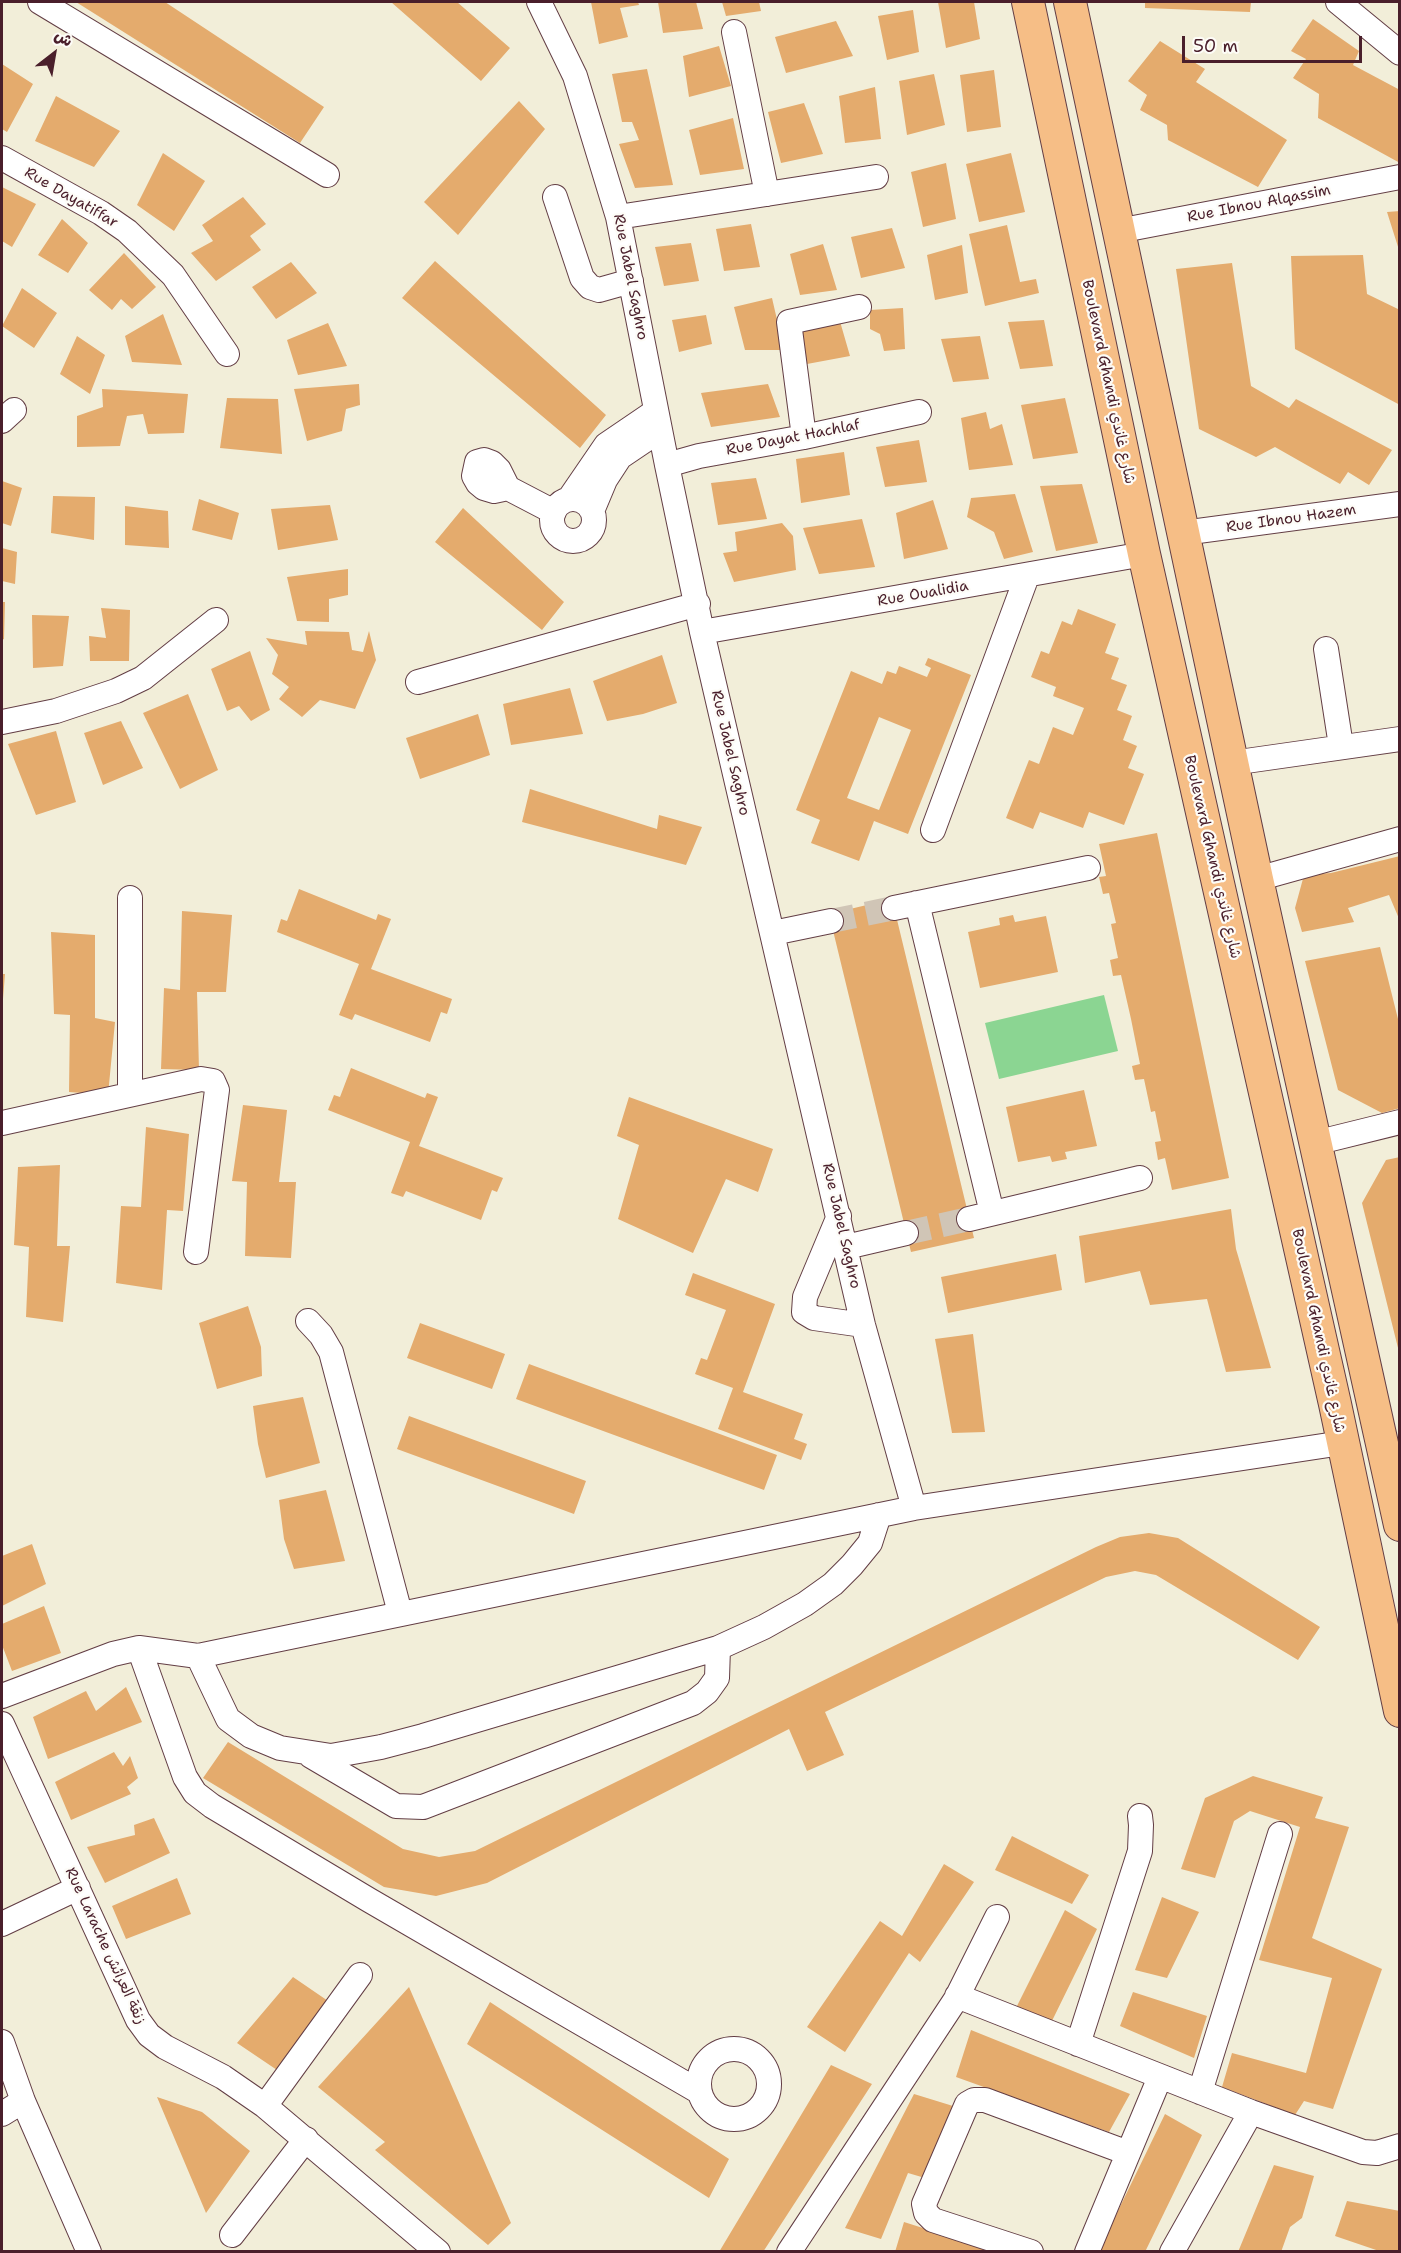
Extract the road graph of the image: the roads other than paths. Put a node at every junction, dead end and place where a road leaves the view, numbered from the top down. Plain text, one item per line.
1 (40, 2) edge
2 (539, 2) edge
3 (1028, 2) edge
4 (1070, 2) edge
5 (1338, 2) edge
6 (734, 32) dead end
7 (1400, 53) edge
8 (2, 158) edge
9 (327, 174) dead end
10 (876, 177) dead end
11 (1400, 177) edge
12 (767, 194) junction
13 (555, 197) dead end
14 (618, 217) junction
15 (1118, 231) junction
16 (631, 280) junction
17 (859, 307) dead end
18 (227, 354) dead end
19 (919, 412) dead end
20 (658, 420) junction
21 (804, 437) junction
22 (667, 465) junction
23 (508, 488) dead end
24 (1400, 504) edge
25 (562, 506) junction
26 (592, 511) junction
27 (1183, 533) junction
28 (1144, 554) junction
29 (1027, 576) junction
30 (698, 604) junction
31 (216, 620) dead end
32 (702, 632) junction
33 (1326, 649) dead end
34 (418, 682) dead end
35 (2, 722) edge
36 (1400, 739) edge
37 (1341, 746) junction
38 (1232, 763) junction
39 (933, 830) dead end
40 (1400, 839) edge
41 (1088, 868) dead end
42 (1257, 879) junction
43 (130, 898) dead end
44 (831, 921) tunnel mouth
45 (773, 933) junction
46 (129, 1094) junction
47 (1400, 1122) edge
48 (2, 1124) edge
49 (1315, 1143) junction
50 (1140, 1178) dead end
51 (838, 1216) junction
52 (906, 1233) tunnel mouth
53 (846, 1248) junction
54 (196, 1252) dead end
55 (308, 1321) dead end
56 (863, 1325) junction
57 (1342, 1443) junction
58 (914, 1508) junction
59 (879, 1515) junction
60 (1400, 1525) edge
61 (400, 1613) junction
62 (139, 1648) junction
63 (718, 1648) junction
64 (198, 1656) junction
65 (2, 1695) edge
66 (1400, 1711) edge
67 (2, 1724) edge
68 (306, 1753) junction
69 (1140, 1816) dead end
70 (1280, 1834) dead end
71 (78, 1888) junction
72 (997, 1917) dead end
73 (2, 1924) edge
74 (360, 1975) dead end
75 (957, 1996) junction
76 (2, 2042) edge
77 (1078, 2044) junction
78 (1160, 2077) junction
79 (699, 2091) dead end
80 (1200, 2092) junction
81 (23, 2101) junction
82 (265, 2106) junction
83 (1251, 2112) junction
84 (2, 2114) edge
85 (306, 2139) junction
86 (1400, 2146) edge
87 (1128, 2153) junction
88 (232, 2235) dead end
89 (794, 2250) edge
90 (89, 2252) edge
91 (438, 2252) edge
92 (1031, 2252) edge
93 (1087, 2252) edge
94 (1172, 2252) edge

1 - 9 street
2 - 14 street, Rue Jabel Saghro
3 - 28 main road, Boulevard Ghandi شارع غاندي
4 - 15 main road
5 - 7 street
6 - 12 street
8 - 18 street, Rue Dayatiffar
10 - 12 street
11 - 15 street, Rue Ibnou Alqassim
12 - 14 street
13 - 16 street
14 - 16 street, Rue Jabel Saghro
15 - 27 main road
16 - 20 street, Rue Jabel Saghro
17 - 21 street
19 - 21 street, Rue Dayat Hachlaf
20 - 22 street, Rue Jabel Saghro
20 - 25 street
20 - 26 street
21 - 22 street, Rue Dayat Hachlaf
22 - 30 street, Rue Jabel Saghro
23 - 25 street
24 - 27 street, Rue Ibnou Hazem
25 - 26 street
25 - 26 street
27 - 38 main road
28 - 29 street, Rue Oualidia
28 - 57 main road, Boulevard Ghandi شارع غاندي
29 - 32 street, Rue Oualidia
29 - 39 street
30 - 32 street, Rue Jabel Saghro
30 - 34 street
31 - 35 street
32 - 45 street, Rue Jabel Saghro
33 - 37 street
36 - 37 street
37 - 38 street
38 - 42 main road
40 - 42 street
41 - 50 street
42 - 49 main road
43 - 46 street
44 - 45 street
45 - 51 street, Rue Jabel Saghro
46 - 48 street
46 - 54 street
47 - 49 street
49 - 60 main road
51 - 53 street, Rue Jabel Saghro
51 - 56 street
52 - 53 street
53 - 56 street, Rue Jabel Saghro
55 - 61 street
56 - 58 street, Rue Jabel Saghro
57 - 58 street
57 - 66 main road, Boulevard Ghandi شارع غاندي
58 - 59 street
59 - 61 street
59 - 63 street
61 - 64 street
62 - 64 street
62 - 65 street
62 - 79 street
63 - 68 street
63 - 68 street
64 - 68 street
67 - 71 street, Rue Larache زنقة العرائش
69 - 77 street
70 - 80 street
71 - 73 street
71 - 82 street, Rue Larache زنقة العرائش
72 - 75 street
74 - 82 street
75 - 77 street
75 - 89 street
76 - 81 street
77 - 78 street
78 - 80 street
78 - 87 street
80 - 83 street
81 - 84 street
81 - 90 street
82 - 85 street, Rue Larache زنقة العرائش
83 - 86 street
83 - 94 street
85 - 88 street
85 - 91 street, Rue Larache زنقة العرائش
87 - 92 street
87 - 93 street

